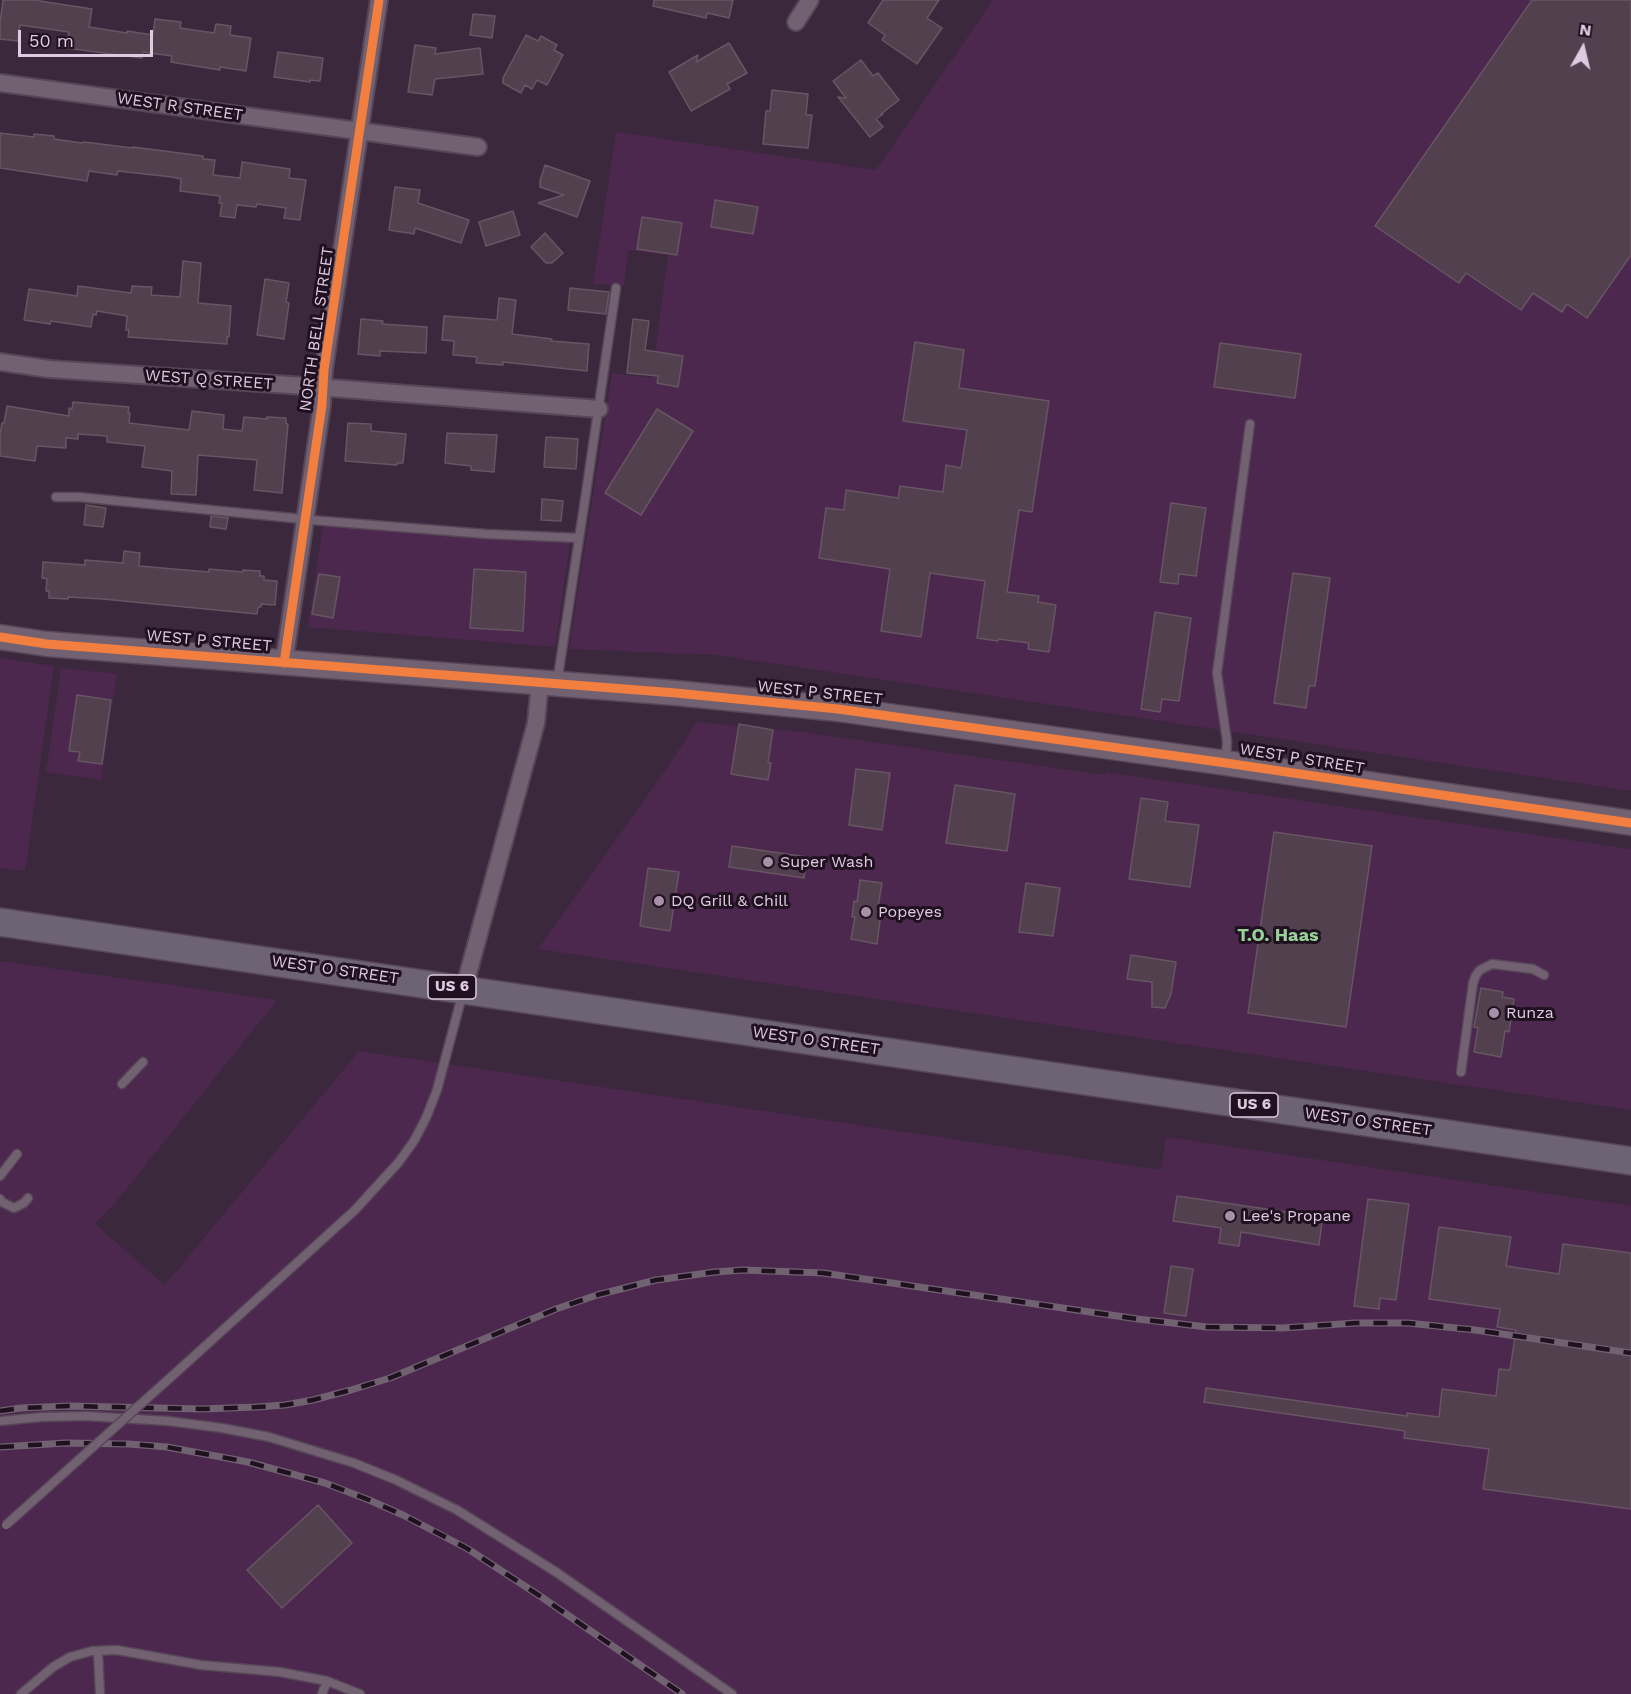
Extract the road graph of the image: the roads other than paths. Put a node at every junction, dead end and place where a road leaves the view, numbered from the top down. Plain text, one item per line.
1 (379, 0) edge
2 (810, 0) edge
3 (796, 22) dead end
4 (0, 83) edge
5 (359, 132) junction
6 (478, 147) dead end
7 (616, 288) dead end
8 (0, 362) edge
9 (323, 388) junction
10 (599, 409) junction
11 (1250, 424) dead end
12 (56, 496) dead end
13 (305, 519) junction
14 (579, 538) junction
15 (0, 637) edge
16 (284, 663) junction
17 (548, 683) junction
18 (1226, 763) junction
19 (1631, 823) edge
20 (0, 922) edge
21 (1544, 975) dead end
22 (464, 989) junction
23 (143, 1062) dead end
24 (1461, 1072) dead end
25 (122, 1084) dead end
26 (17, 1154) dead end
27 (1631, 1161) edge
28 (0, 1176) edge
29 (28, 1198) dead end
30 (0, 1199) edge
31 (0, 1422) edge
32 (3, 1528) edge
33 (98, 1651) junction
34 (327, 1682) junction
35 (21, 1694) edge
36 (100, 1694) edge
37 (322, 1694) edge
38 (360, 1694) edge
39 (732, 1694) edge

1 - 5 street, NORTH BELL STREET
2 - 3 street
4 - 5 street, WEST R STREET
5 - 6 street, WEST R STREET
5 - 9 street, NORTH BELL STREET
7 - 10 lane
8 - 9 street, WEST Q STREET
9 - 10 street, WEST Q STREET
9 - 13 street, NORTH BELL STREET
10 - 14 lane
11 - 18 lane
12 - 13 lane
13 - 14 lane
13 - 16 street, NORTH BELL STREET
14 - 17 lane
15 - 16 street, WEST P STREET
16 - 17 street, WEST P STREET
17 - 18 street, WEST P STREET
17 - 22 street
18 - 19 street, WEST P STREET
20 - 22 main road, WEST O STREET / US 6
21 - 24 lane
22 - 27 main road, WEST O STREET / US 6
22 - 32 lane, bridge
23 - 25 lane
26 - 28 lane
29 - 30 lane
31 - 39 lane
33 - 34 lane
33 - 35 lane
33 - 36 lane
34 - 37 lane
34 - 38 lane

